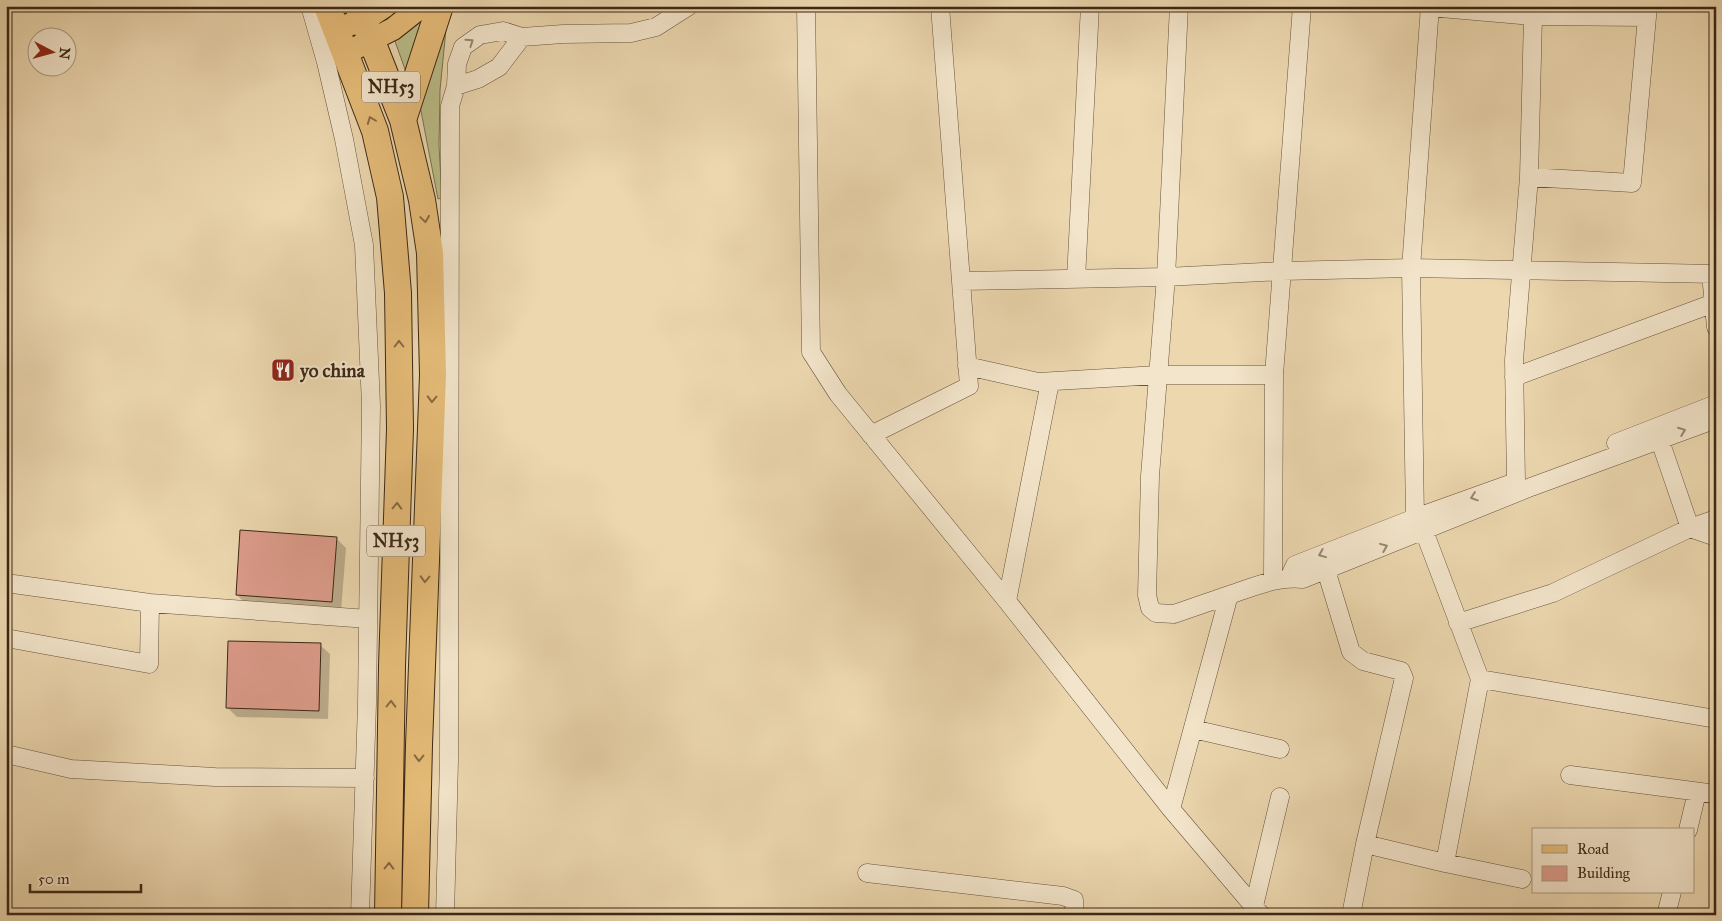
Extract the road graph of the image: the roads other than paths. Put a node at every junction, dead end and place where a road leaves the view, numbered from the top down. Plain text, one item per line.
1 (310, 6) edge
2 (422, 6) edge
3 (440, 6) edge
4 (689, 6) edge
5 (806, 6) edge
6 (940, 6) edge
7 (1090, 6) edge
8 (1179, 6) edge
9 (1302, 6) edge
10 (1430, 7) edge
11 (1648, 12) edge
12 (1533, 16) junction
13 (332, 18) edge
14 (370, 18) edge
15 (522, 37) junction
16 (346, 53) junction
17 (456, 86) junction
18 (403, 120) junction
19 (1529, 177) junction
20 (1411, 268) junction
21 (1521, 270) junction
22 (1282, 271) junction
23 (1713, 274) edge
24 (1166, 277) junction
25 (1076, 279) junction
26 (961, 281) junction
27 (1714, 303) junction
28 (1716, 327) edge
29 (967, 366) junction
30 (1274, 374) junction
31 (1158, 375) junction
32 (1514, 377) junction
33 (1050, 382) junction
34 (1716, 404) edge
35 (1716, 419) edge
36 (1657, 434) junction
37 (871, 435) junction
38 (1518, 487) junction
39 (1716, 519) edge
40 (1419, 524) junction
41 (1690, 528) junction
42 (1716, 537) edge
43 (1326, 570) junction
44 (1281, 579) junction
45 (6, 583) edge
46 (1229, 595) junction
47 (1008, 601) junction
48 (150, 603) junction
49 (368, 620) junction
50 (1458, 623) junction
51 (6, 638) edge
52 (1480, 679) junction
53 (1716, 719) edge
54 (1193, 729) junction
55 (1280, 749) dead end
56 (6, 754) edge
57 (1570, 775) dead end
58 (365, 778) junction
59 (1697, 792) junction
60 (1716, 794) edge
61 (1280, 797) dead end
62 (1171, 809) junction
63 (1688, 828) edge
64 (1365, 844) junction
65 (1445, 863) junction
66 (867, 872) dead end
67 (1522, 879) dead end
68 (1671, 894) edge
69 (1257, 911) edge
70 (360, 915) edge
71 (388, 915) edge
72 (415, 915) edge
73 (445, 915) edge
74 (1074, 915) edge
75 (1351, 915) edge
76 (1666, 915) edge

1 - 49 street
2 - 14 main road
3 - 18 highway
4 - 15 street
5 - 37 street
6 - 26 street
7 - 25 street
8 - 24 street
9 - 22 street
10 - 12 street
10 - 20 street
11 - 12 street
11 - 19 street
12 - 19 street
13 - 14 main road
13 - 16 highway, NH53
14 - 16 main road
14 - 18 highway, NH53
15 - 17 street
17 -> 15 street
71 -> 16 highway, NH53
17 - 73 street
18 -> 72 highway, NH53
19 - 21 street
20 - 21 street
20 - 22 street
20 - 40 street
21 - 23 street
21 - 32 street
22 - 24 street
22 - 30 street
23 - 27 street
24 - 25 street
24 - 31 street
25 - 26 street
26 - 29 street
27 - 28 street
27 - 32 street
29 - 33 street
29 - 37 street
30 - 31 street
30 - 44 street
31 - 33 street
31 - 46 street
32 - 38 street
33 - 47 street
34 - 36 street
36 -> 35 street
36 - 38 street
36 - 41 street
37 - 47 street
38 - 40 street
39 - 41 street
43 -> 40 street
40 -> 44 street
40 - 50 street
41 - 42 street
41 - 50 street
43 - 44 street
43 - 64 street
44 - 46 street
45 - 48 street
46 - 54 street
47 - 62 street
48 - 49 street
48 - 51 street
49 - 58 street
50 - 52 street
52 - 53 street
52 - 65 street
54 - 55 street
54 - 62 street
56 - 58 street
57 - 59 street
58 - 70 street
59 - 60 street
59 - 63 street
61 - 69 street
62 - 69 street
64 - 65 street
64 - 75 street
65 - 67 street
66 - 74 street
68 - 76 street

